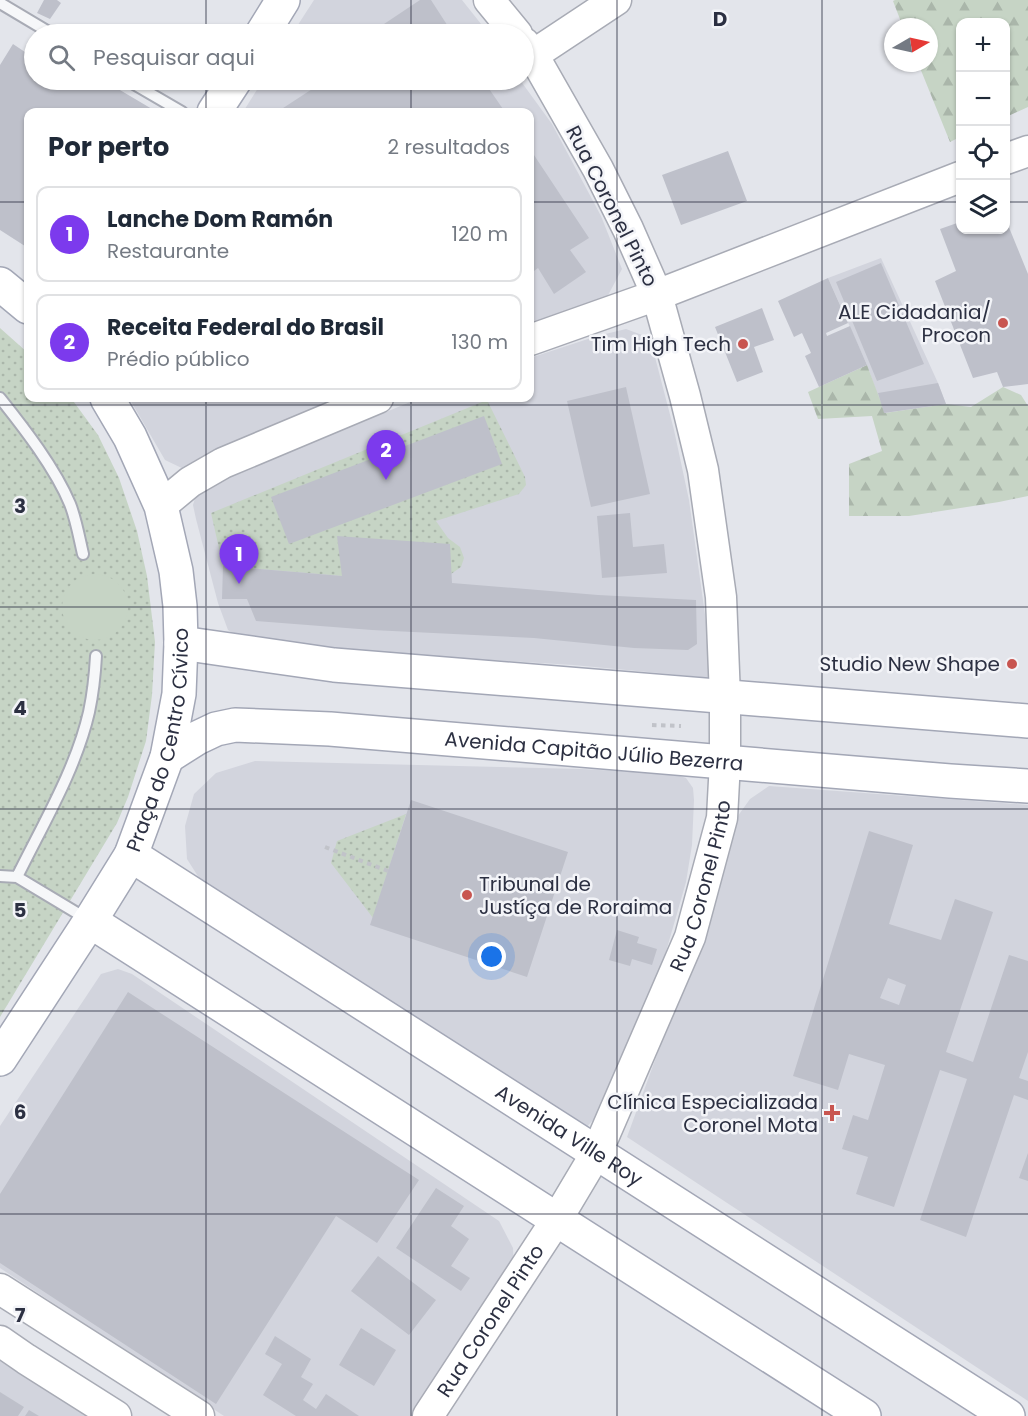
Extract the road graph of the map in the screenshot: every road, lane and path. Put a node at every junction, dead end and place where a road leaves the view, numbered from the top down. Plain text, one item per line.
1 (284, 0) edge
2 (489, 0) edge
3 (616, 0) edge
4 (0, 3) edge
5 (35, 24) edge
6 (268, 24) edge
7 (508, 24) edge
8 (534, 39) edge
9 (534, 61) edge
10 (144, 90) edge
11 (228, 90) edge
12 (175, 108) edge
13 (217, 108) edge
14 (1028, 151) edge
15 (1010, 157) edge
16 (956, 179) edge
17 (0, 284) edge
18 (657, 295) junction
19 (24, 304) edge
20 (534, 339) edge
21 (0, 398) edge
22 (109, 402) edge
23 (368, 402) edge
24 (161, 506) junction
25 (83, 554) dead end
26 (181, 643) junction
27 (96, 656) dead end
28 (725, 697) junction
29 (1028, 721) edge
30 (167, 757) junction
31 (725, 762) junction
32 (1028, 786) edge
33 (325, 847) dead end
34 (131, 855) junction
35 (388, 871) dead end
36 (0, 876) edge
37 (17, 877) junction
38 (90, 921) junction
39 (0, 1059) edge
40 (597, 1152) junction
41 (557, 1219) junction
42 (0, 1289) edge
43 (0, 1341) edge
44 (116, 1416) edge
45 (199, 1416) edge
46 (428, 1416) edge
47 (864, 1416) edge
48 (1008, 1416) edge

1 - 6 main road
2 - 7 street, Rua Coronel Pinto
3 - 8 street
4 - 5 lane
9 - 18 street, Rua Coronel Pinto
10 - 12 lane
11 - 13 main road
14 - 15 street
16 - 18 street
17 - 19 main road
18 - 20 street
18 - 28 street, Rua Coronel Pinto
21 - 25 lane
22 - 24 main road, Praça do Centro Cívico
23 - 24 street
24 - 26 main road, Praça do Centro Cívico
26 - 28 main road
26 - 30 main road, Praça do Centro Cívico
27 - 37 lane
28 - 29 main road
28 - 31 street, Rua Coronel Pinto
30 - 31 main road, Avenida Capitão Júlio Bezerra
30 - 34 main road, Praça do Centro Cívico
31 - 32 main road, Avenida Capitão Júlio Bezerra
31 - 40 street, Rua Coronel Pinto
33 - 35 path
34 - 38 main road, Praça do Centro Cívico
34 - 40 main road, Avenida Ville Roy
36 - 37 lane
37 - 38 lane
38 - 39 main road, Praça do Centro Cívico
38 - 41 main road
40 - 41 street, Rua Coronel Pinto
40 - 48 main road, Avenida Ville Roy
41 - 46 street, Rua Coronel Pinto
41 - 47 main road
42 - 45 street
43 - 44 street

